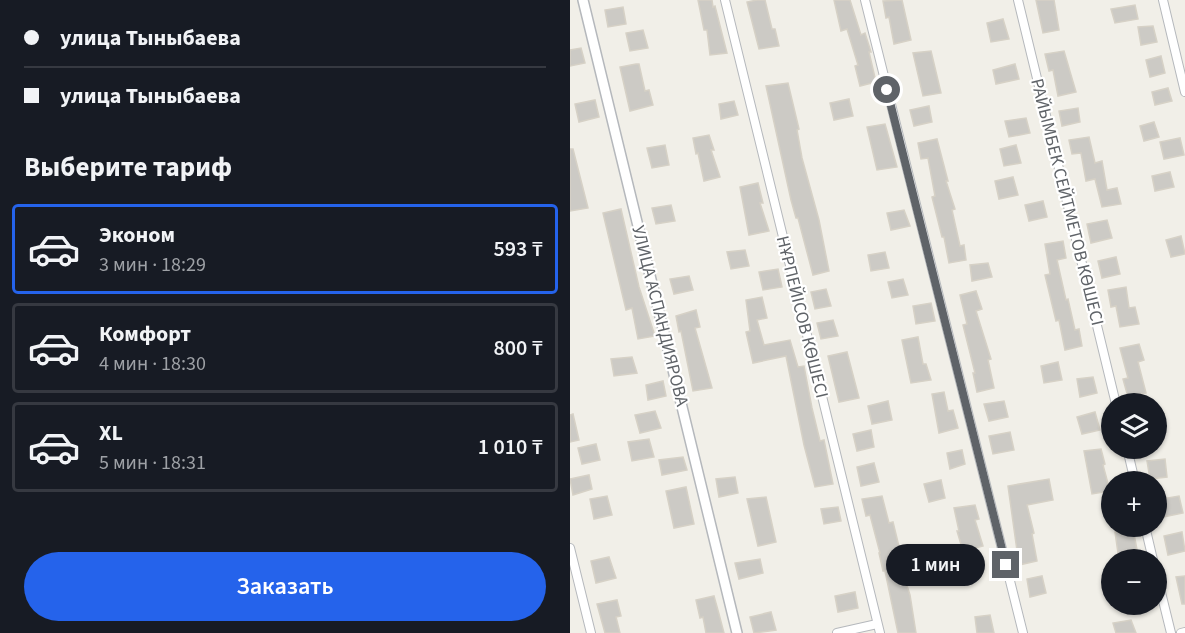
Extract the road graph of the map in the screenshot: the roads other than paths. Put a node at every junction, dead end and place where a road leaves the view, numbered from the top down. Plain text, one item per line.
1 (583, 0) edge
2 (725, 0) edge
3 (865, 0) edge
4 (1018, 0) edge
5 (1163, 0) edge
6 (1185, 92) edge
7 (1113, 393) edge
8 (570, 548) edge
9 (1167, 615) edge
10 (877, 624) junction
11 (1185, 632) edge
12 (591, 633) edge
13 (736, 633) edge
14 (837, 633) edge
15 (880, 633) edge
16 (1023, 633) edge
17 (1171, 633) edge
18 (1181, 633) edge

1 - 13 street, УЛИЦА АСПАНДИЯРОВА
2 - 10 street, НҰРПЕЙІСОВ КӨШЕСІ
3 - 16 street
4 - 7 street, РАЙЫМБЕК СЕЙТМЕТОВ КӨШЕСІ
5 - 6 street
8 - 12 street
9 - 17 street
10 - 14 street
10 - 15 street, НҰРПЕЙІСОВ КӨШЕСІ
11 - 18 street

